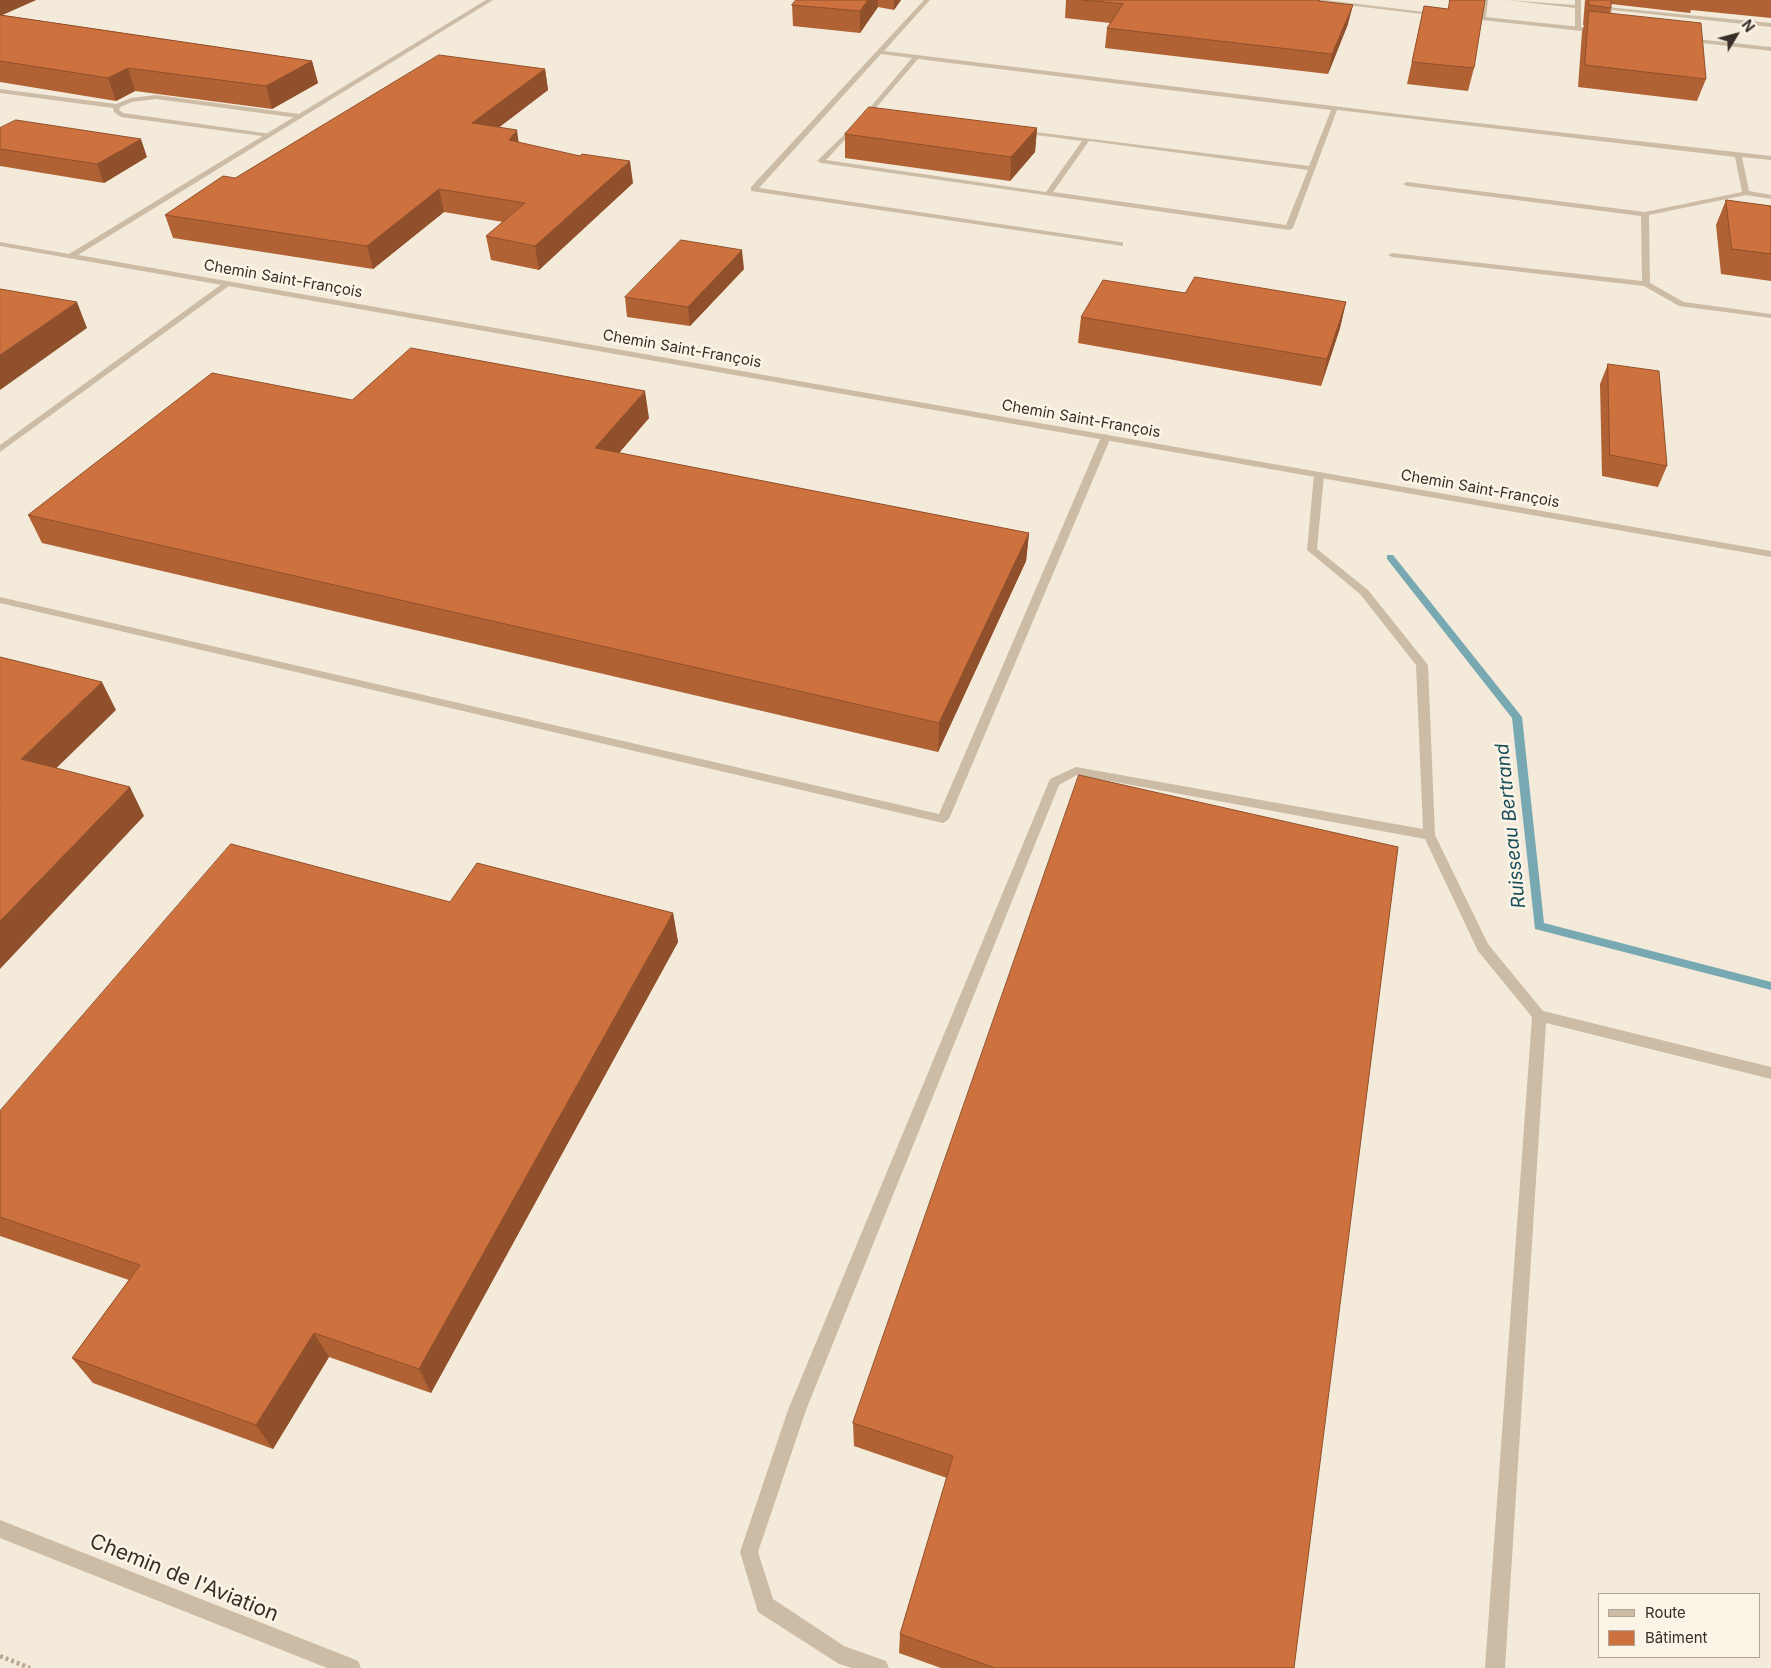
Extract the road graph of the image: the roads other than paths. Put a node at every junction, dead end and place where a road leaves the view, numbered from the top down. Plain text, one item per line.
1 (490, 0) edge
2 (927, 0) edge
3 (1309, 0) edge
4 (1485, 0) edge
5 (1509, 0) edge
6 (1578, 0) edge
7 (1609, 0) edge
8 (1578, 7) junction
9 (1609, 8) junction
10 (1444, 14) edge
11 (1463, 16) edge
12 (1482, 18) junction
13 (1771, 25) edge
14 (1578, 28) junction
15 (1677, 39) edge
16 (1771, 49) edge
17 (879, 52) junction
18 (916, 57) junction
19 (0, 91) edge
20 (117, 106) junction
21 (1334, 108) junction
22 (870, 111) junction
23 (890, 114) edge
24 (299, 116) junction
25 (1008, 129) edge
26 (269, 135) junction
27 (1087, 139) junction
28 (1738, 154) junction
29 (1771, 158) edge
30 (1310, 168) junction
31 (1407, 184) dead end
32 (1746, 193) junction
33 (1048, 194) junction
34 (1771, 197) edge
35 (1645, 214) junction
36 (0, 244) edge
37 (1120, 244) dead end
38 (1392, 255) dead end
39 (72, 256) junction
40 (229, 283) junction
41 (1646, 284) junction
42 (1771, 316) edge
43 (1106, 437) junction
44 (0, 449) edge
45 (1319, 475) junction
46 (1771, 554) edge
47 (0, 600) edge
48 (1429, 835) junction
49 (1539, 1016) junction
50 (1771, 1073) edge
51 (0, 1529) edge
52 (352, 1668) edge
53 (879, 1668) edge
54 (1495, 1668) edge

1 - 24 street
2 - 17 street
3 - 10 street
4 - 12 street
5 - 8 street
6 - 8 street
7 - 9 street
8 - 14 street
9 - 13 street
9 - 14 street
11 - 12 street
12 - 14 street
15 - 16 street
17 - 18 street
17 - 37 street
18 - 21 street
18 - 22 street
19 - 20 street
20 - 24 street
20 - 26 street
21 - 28 street
21 - 30 street
22 - 23 street
22 - 33 street
24 - 26 street
25 - 27 street
26 - 39 street
27 - 30 street
27 - 33 street
28 - 29 street
28 - 32 street
30 - 33 street
31 - 35 street
32 - 34 street
32 - 35 street
35 - 41 street
36 - 39 street, Chemin Saint-François
38 - 41 street
39 - 40 street, Chemin Saint-François
40 - 43 street, Chemin Saint-François
40 - 44 street
41 - 42 street
43 - 45 street, Chemin Saint-François
43 - 47 street
45 - 46 street, Chemin Saint-François
45 - 48 street
48 - 49 street
48 - 53 street
49 - 50 street
49 - 54 street
51 - 52 street, Chemin de l'Aviation

